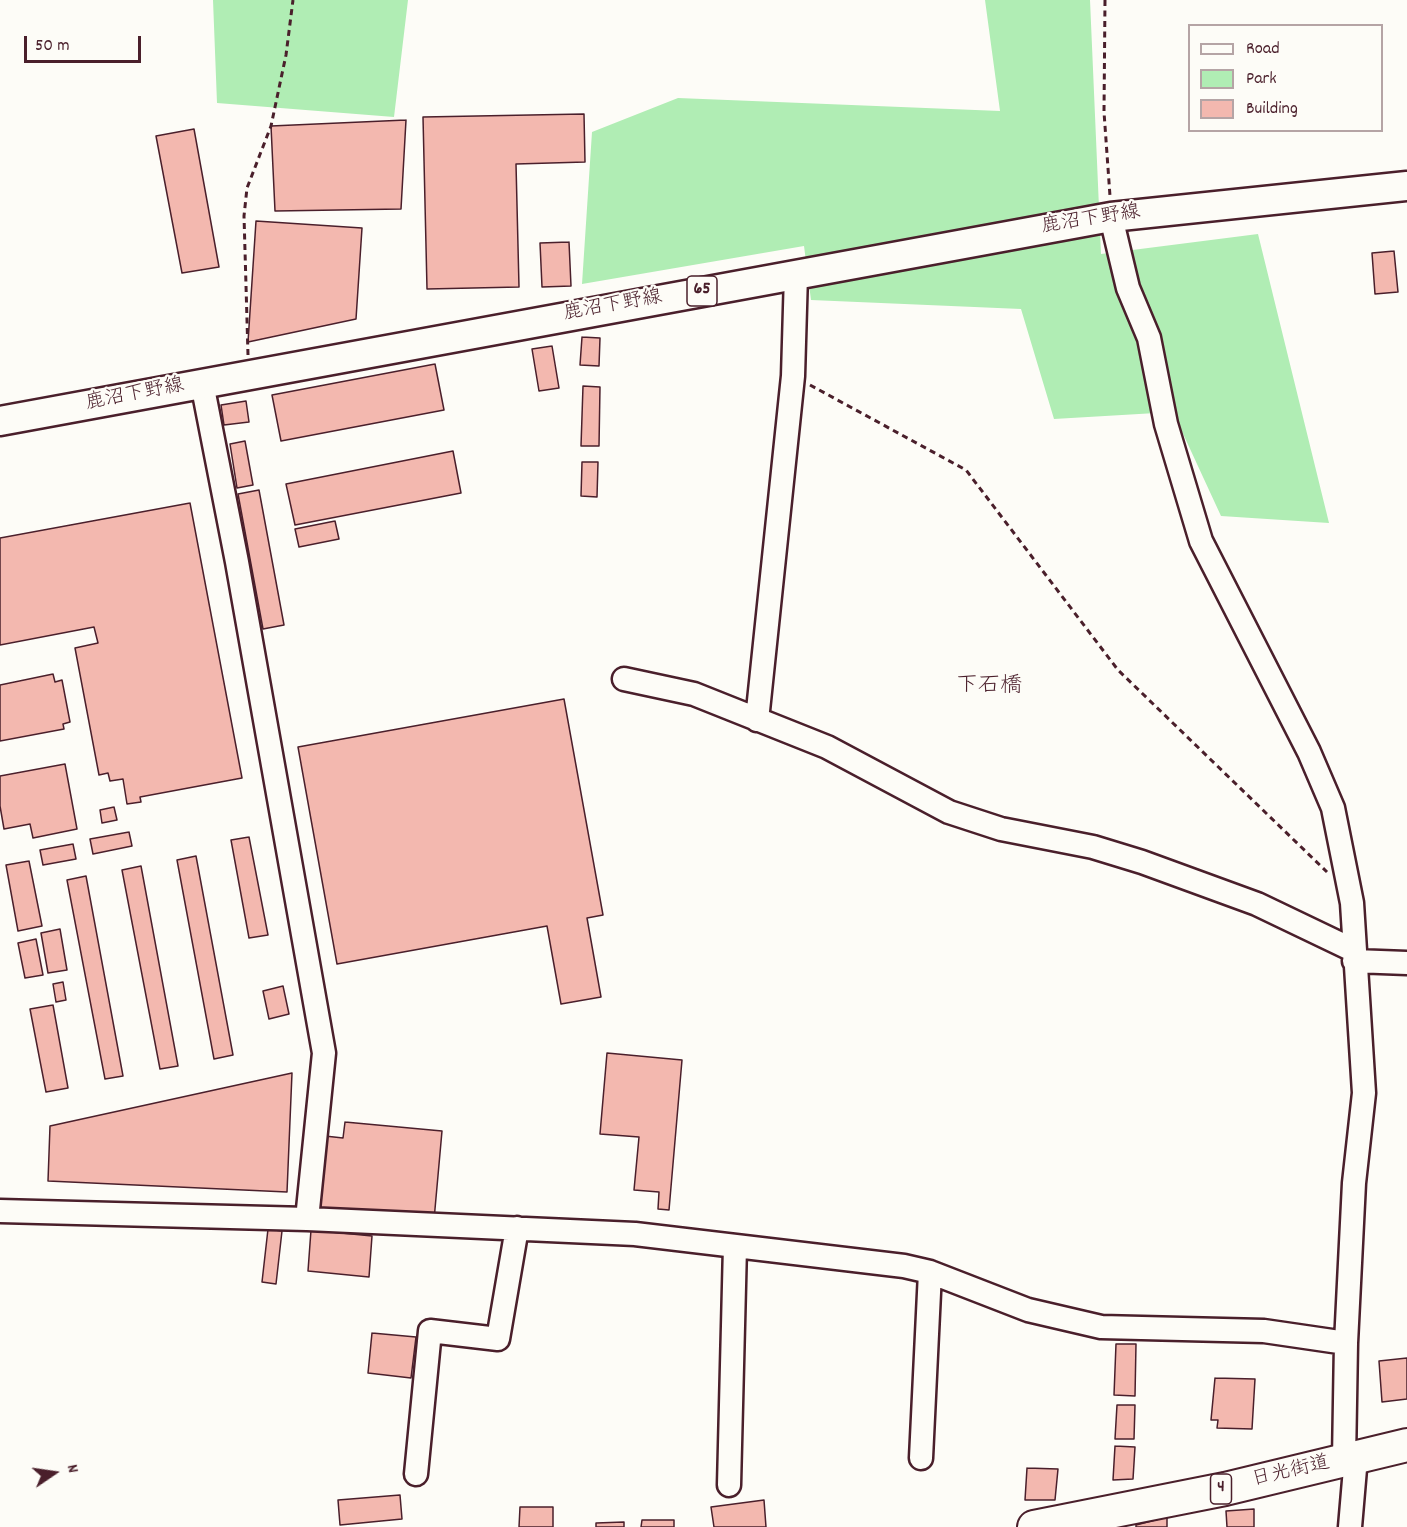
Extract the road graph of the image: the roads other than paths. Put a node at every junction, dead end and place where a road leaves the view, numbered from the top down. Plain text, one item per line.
1 (1407, 186) edge
2 (1111, 217) junction
3 (796, 274) junction
4 (201, 383) junction
5 (0, 421) edge
6 (624, 679) dead end
7 (757, 720) junction
8 (1354, 956) junction
9 (1407, 963) edge
10 (0, 1210) edge
11 (307, 1219) junction
12 (517, 1228) junction
13 (735, 1246) junction
14 (930, 1272) junction
15 (1346, 1343) junction
16 (1407, 1445) edge
17 (921, 1458) dead end
18 (1350, 1459) junction
19 (416, 1474) dead end
20 (729, 1485) dead end
21 (1034, 1527) edge
22 (1350, 1527) edge

1 - 2 main road, 鹿沼下野線 / 65
2 - 3 main road, 鹿沼下野線 / 65
2 - 8 street
3 - 4 main road, 鹿沼下野線 / 65
3 - 7 street
4 - 5 main road, 鹿沼下野線 / 65
4 - 11 street
6 - 7 street
7 - 8 street
8 - 9 street
8 - 15 street
10 - 11 street
11 - 12 street
12 - 13 street
12 - 19 street
13 - 14 street
13 - 20 street
14 - 15 street
14 - 17 street
15 - 18 street
16 - 18 highway, 日光街道 / 4
18 - 21 highway, 日光街道 / 4
18 - 22 street

